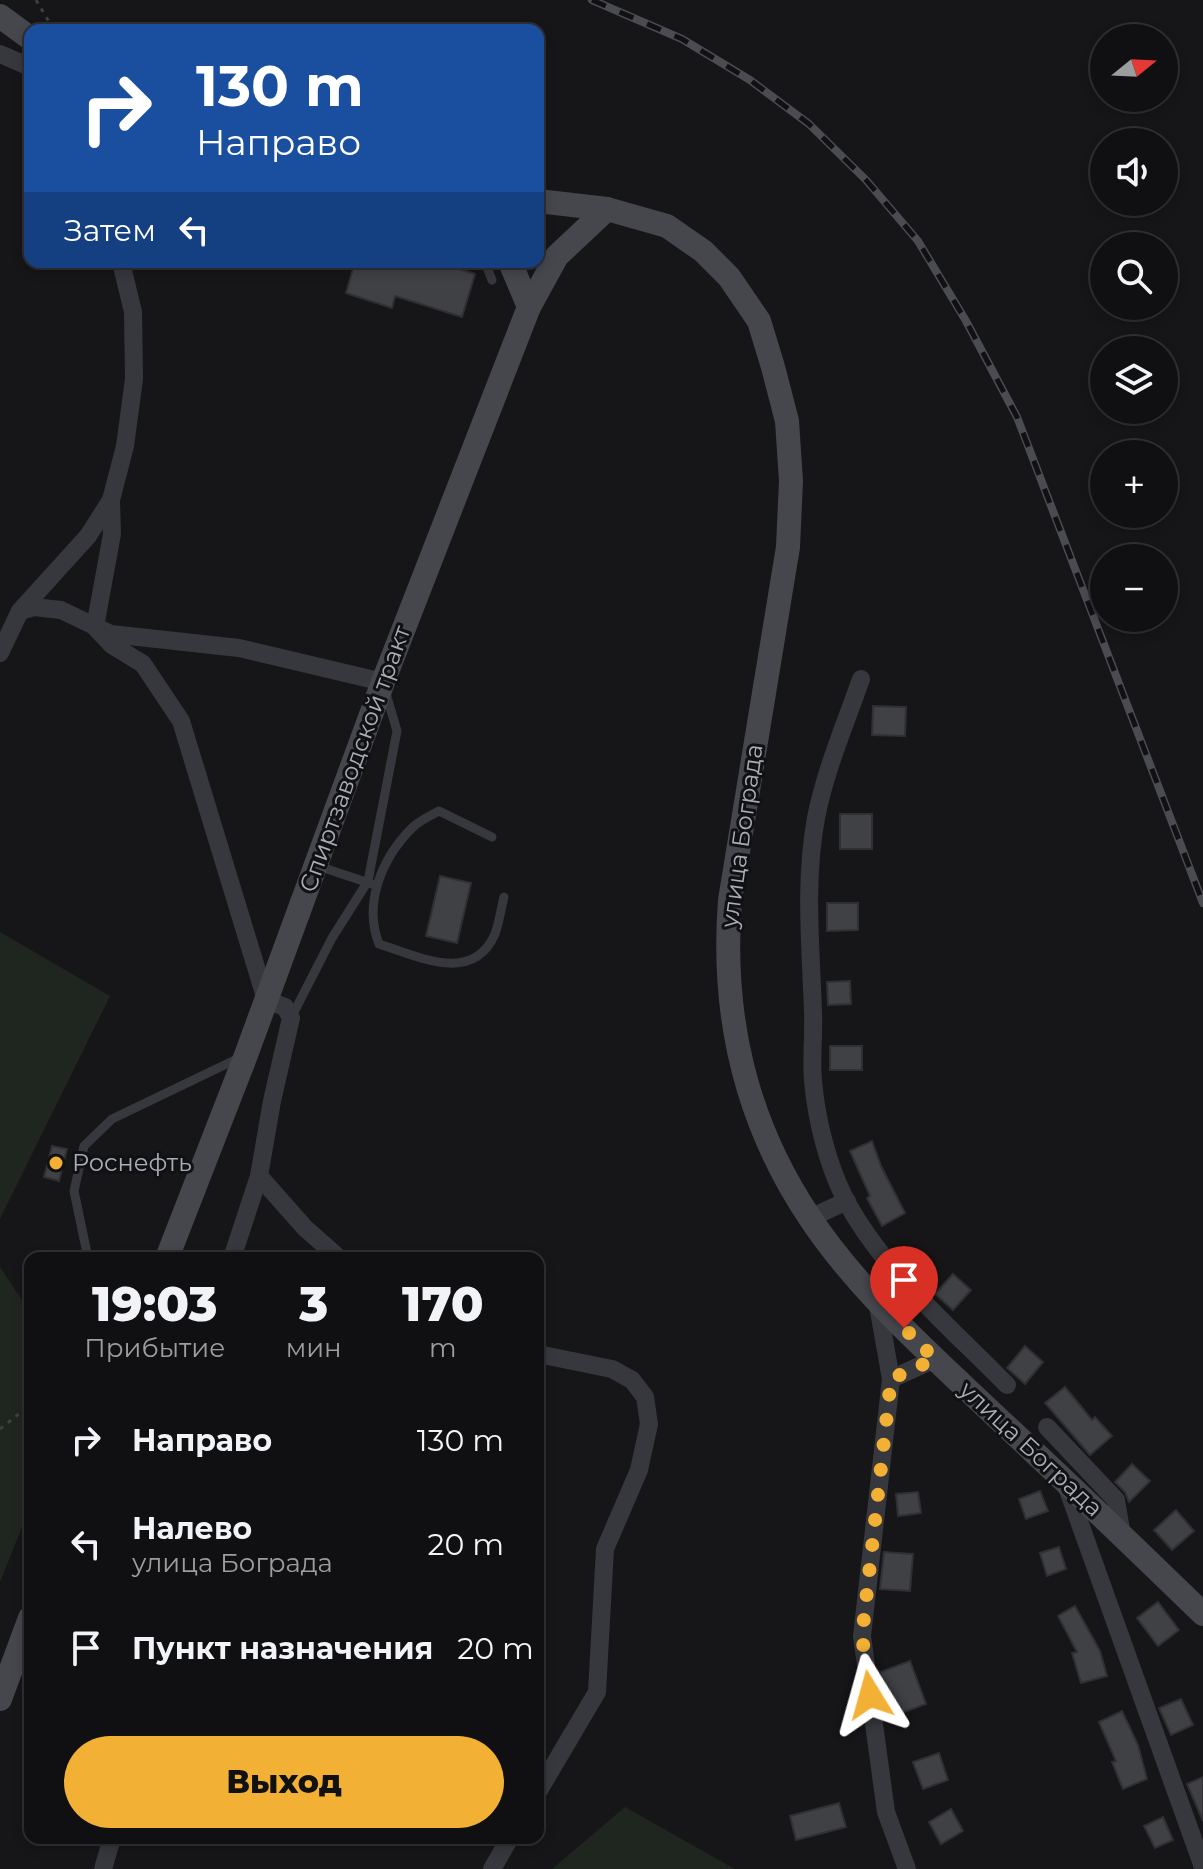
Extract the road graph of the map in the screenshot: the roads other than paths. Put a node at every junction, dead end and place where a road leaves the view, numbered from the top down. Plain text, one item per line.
1 (0, 16) edge
2 (24, 34) edge
3 (0, 54) edge
4 (24, 64) edge
5 (544, 202) edge
6 (607, 209) junction
7 (122, 268) edge
8 (487, 268) edge
9 (513, 268) edge
10 (492, 280) dead end
11 (529, 307) junction
12 (111, 500) junction
13 (20, 611) junction
14 (95, 627) junction
15 (0, 653) edge
16 (861, 679) dead end
17 (383, 682) junction
18 (492, 837) dead end
19 (316, 865) junction
20 (372, 883) junction
21 (504, 897) dead end
22 (266, 1000) junction
23 (291, 1018) junction
24 (246, 1055) junction
25 (259, 1176) junction
26 (847, 1201) junction
27 (810, 1218) junction
28 (87, 1252) edge
29 (169, 1252) edge
30 (234, 1252) edge
31 (332, 1252) edge
32 (877, 1298) junction
33 (544, 1355) edge
34 (935, 1359) junction
35 (891, 1379) junction
36 (1007, 1385) dead end
37 (1047, 1427) dead end
38 (1064, 1480) junction
39 (1122, 1536) junction
40 (1203, 1614) edge
41 (24, 1634) edge
42 (0, 1699) edge
43 (544, 1782) edge
44 (110, 1844) edge
45 (507, 1844) edge
46 (1203, 1867) edge
47 (103, 1869) edge
48 (492, 1869) edge
49 (907, 1869) edge

1 - 2 main road
3 - 4 street
5 - 6 main road, улица Бограда
6 - 11 main road, Спиртзаводской тракт
6 - 27 main road, улица Бограда
7 - 12 street
8 - 10 lane
9 - 11 main road
11 - 17 main road, Спиртзаводской тракт
12 - 13 street
12 - 14 street
13 - 14 street
13 - 15 street
14 - 17 street
14 - 22 street
16 - 26 street
17 - 19 main road, Спиртзаводской тракт
17 - 20 lane
18 - 20 lane
19 - 20 lane
19 - 22 main road, Спиртзаводской тракт
20 - 21 lane
20 - 23 lane
22 - 23 street
22 - 24 main road, Спиртзаводской тракт
23 - 25 street
24 - 28 lane
24 - 29 main road, Спиртзаводской тракт
25 - 30 street
25 - 31 street
26 - 27 street
26 - 36 street
27 - 32 main road, улица Бограда
32 - 34 main road, улица Бограда
32 - 35 street
33 - 43 street
34 - 35 street
34 - 38 main road, улица Бограда
35 - 49 street
37 - 39 street
38 - 39 main road, улица Бограда
38 - 46 street
39 - 40 main road, улица Бограда
41 - 42 main road
44 - 47 street
45 - 48 street

